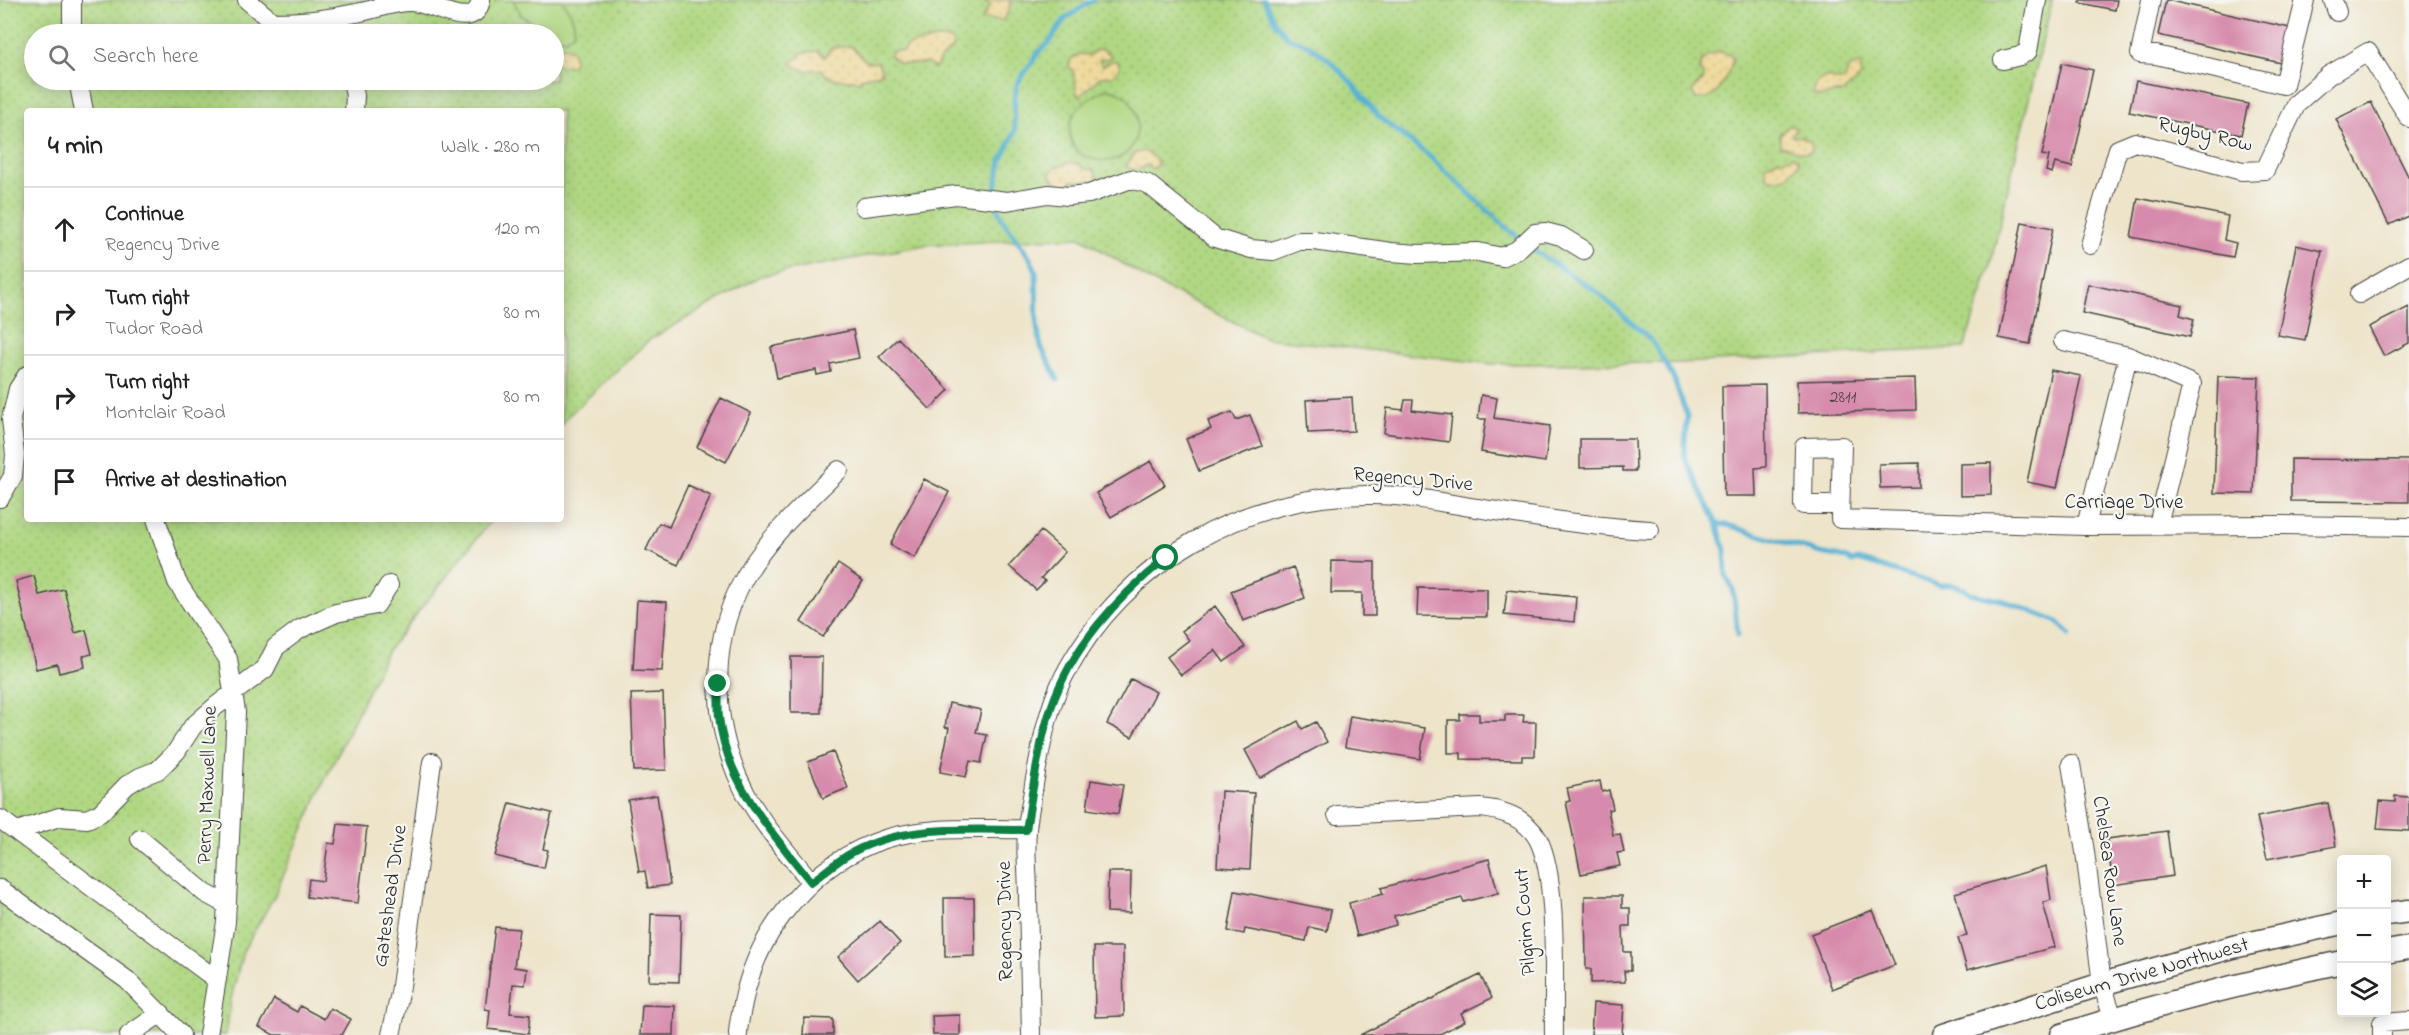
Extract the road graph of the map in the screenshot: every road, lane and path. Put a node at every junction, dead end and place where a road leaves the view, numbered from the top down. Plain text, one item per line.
1 (72, 0) edge
2 (247, 0) edge
3 (481, 0) edge
4 (2037, 0) edge
5 (2151, 0) edge
6 (2305, 0) edge
7 (273, 22) junction
8 (72, 24) edge
9 (275, 24) edge
10 (2003, 60) dead end
11 (80, 90) edge
12 (354, 90) edge
13 (83, 108) edge
14 (354, 108) edge
15 (2409, 118) edge
16 (864, 207) dead end
17 (2090, 245) dead end
18 (1584, 250) dead end
19 (2409, 265) edge
20 (2359, 294) dead end
21 (2063, 341) dead end
22 (2128, 356) junction
23 (24, 380) edge
24 (839, 470) dead end
25 (0, 498) edge
26 (1840, 512) dead end
27 (156, 522) edge
28 (2158, 525) junction
29 (2086, 526) junction
30 (2409, 527) edge
31 (1650, 530) dead end
32 (389, 585) dead end
33 (233, 693) junction
34 (432, 762) dead end
35 (2071, 764) dead end
36 (1337, 815) dead end
37 (0, 819) edge
38 (1026, 830) junction
39 (17, 831) junction
40 (140, 838) dead end
41 (811, 882) junction
42 (0, 889) edge
43 (226, 905) junction
44 (2409, 911) edge
45 (2391, 913) edge
46 (2337, 924) edge
47 (2409, 948) edge
48 (2391, 951) edge
49 (2337, 963) edge
50 (217, 980) junction
51 (2102, 984) junction
52 (160, 1013) junction
53 (2113, 1018) junction
54 (2409, 1021) edge
55 (129, 1035) edge
56 (181, 1035) edge
57 (208, 1035) edge
58 (391, 1035) edge
59 (738, 1035) edge
60 (1031, 1035) edge
61 (1554, 1035) edge
62 (1944, 1035) edge
63 (2062, 1035) edge
64 (2382, 1035) edge

1 - 8 street
2 - 7 street
3 - 7 street
4 - 10 street
5 - 6 street
7 - 9 street
11 - 13 street
12 - 14 street
15 - 17 street, Rugby Row
16 - 18 street
19 - 20 street
21 - 22 street
22 - 28 street
22 - 29 street
23 - 25 street
24 - 41 street
26 - 29 street, Carriage Drive
27 - 33 street, Perry Maxwell Lane
28 - 29 street, Carriage Drive
28 - 30 street, Carriage Drive
31 - 38 street, Regency Drive
32 - 33 street
33 - 39 street
33 - 43 street, Perry Maxwell Lane
34 - 58 street, Gateshead Drive
35 - 51 street, Chelsea Row Lane
36 - 61 street, Pilgrim Court
37 - 39 street
38 - 41 street
38 - 60 street, Regency Drive
39 - 50 street
40 - 43 street
41 - 59 street
42 - 52 street
43 - 50 street, Perry Maxwell Lane
44 - 45 main road
46 - 51 main road, Coliseum Drive Northwest
47 - 48 main road
49 - 53 main road, Coliseum Drive Northwest
50 - 57 street, Perry Maxwell Lane
51 - 53 street, Chelsea Row Lane
51 - 62 main road, Coliseum Drive Northwest
52 - 55 street
52 - 56 street
53 - 63 main road, Coliseum Drive Northwest
54 - 64 street

